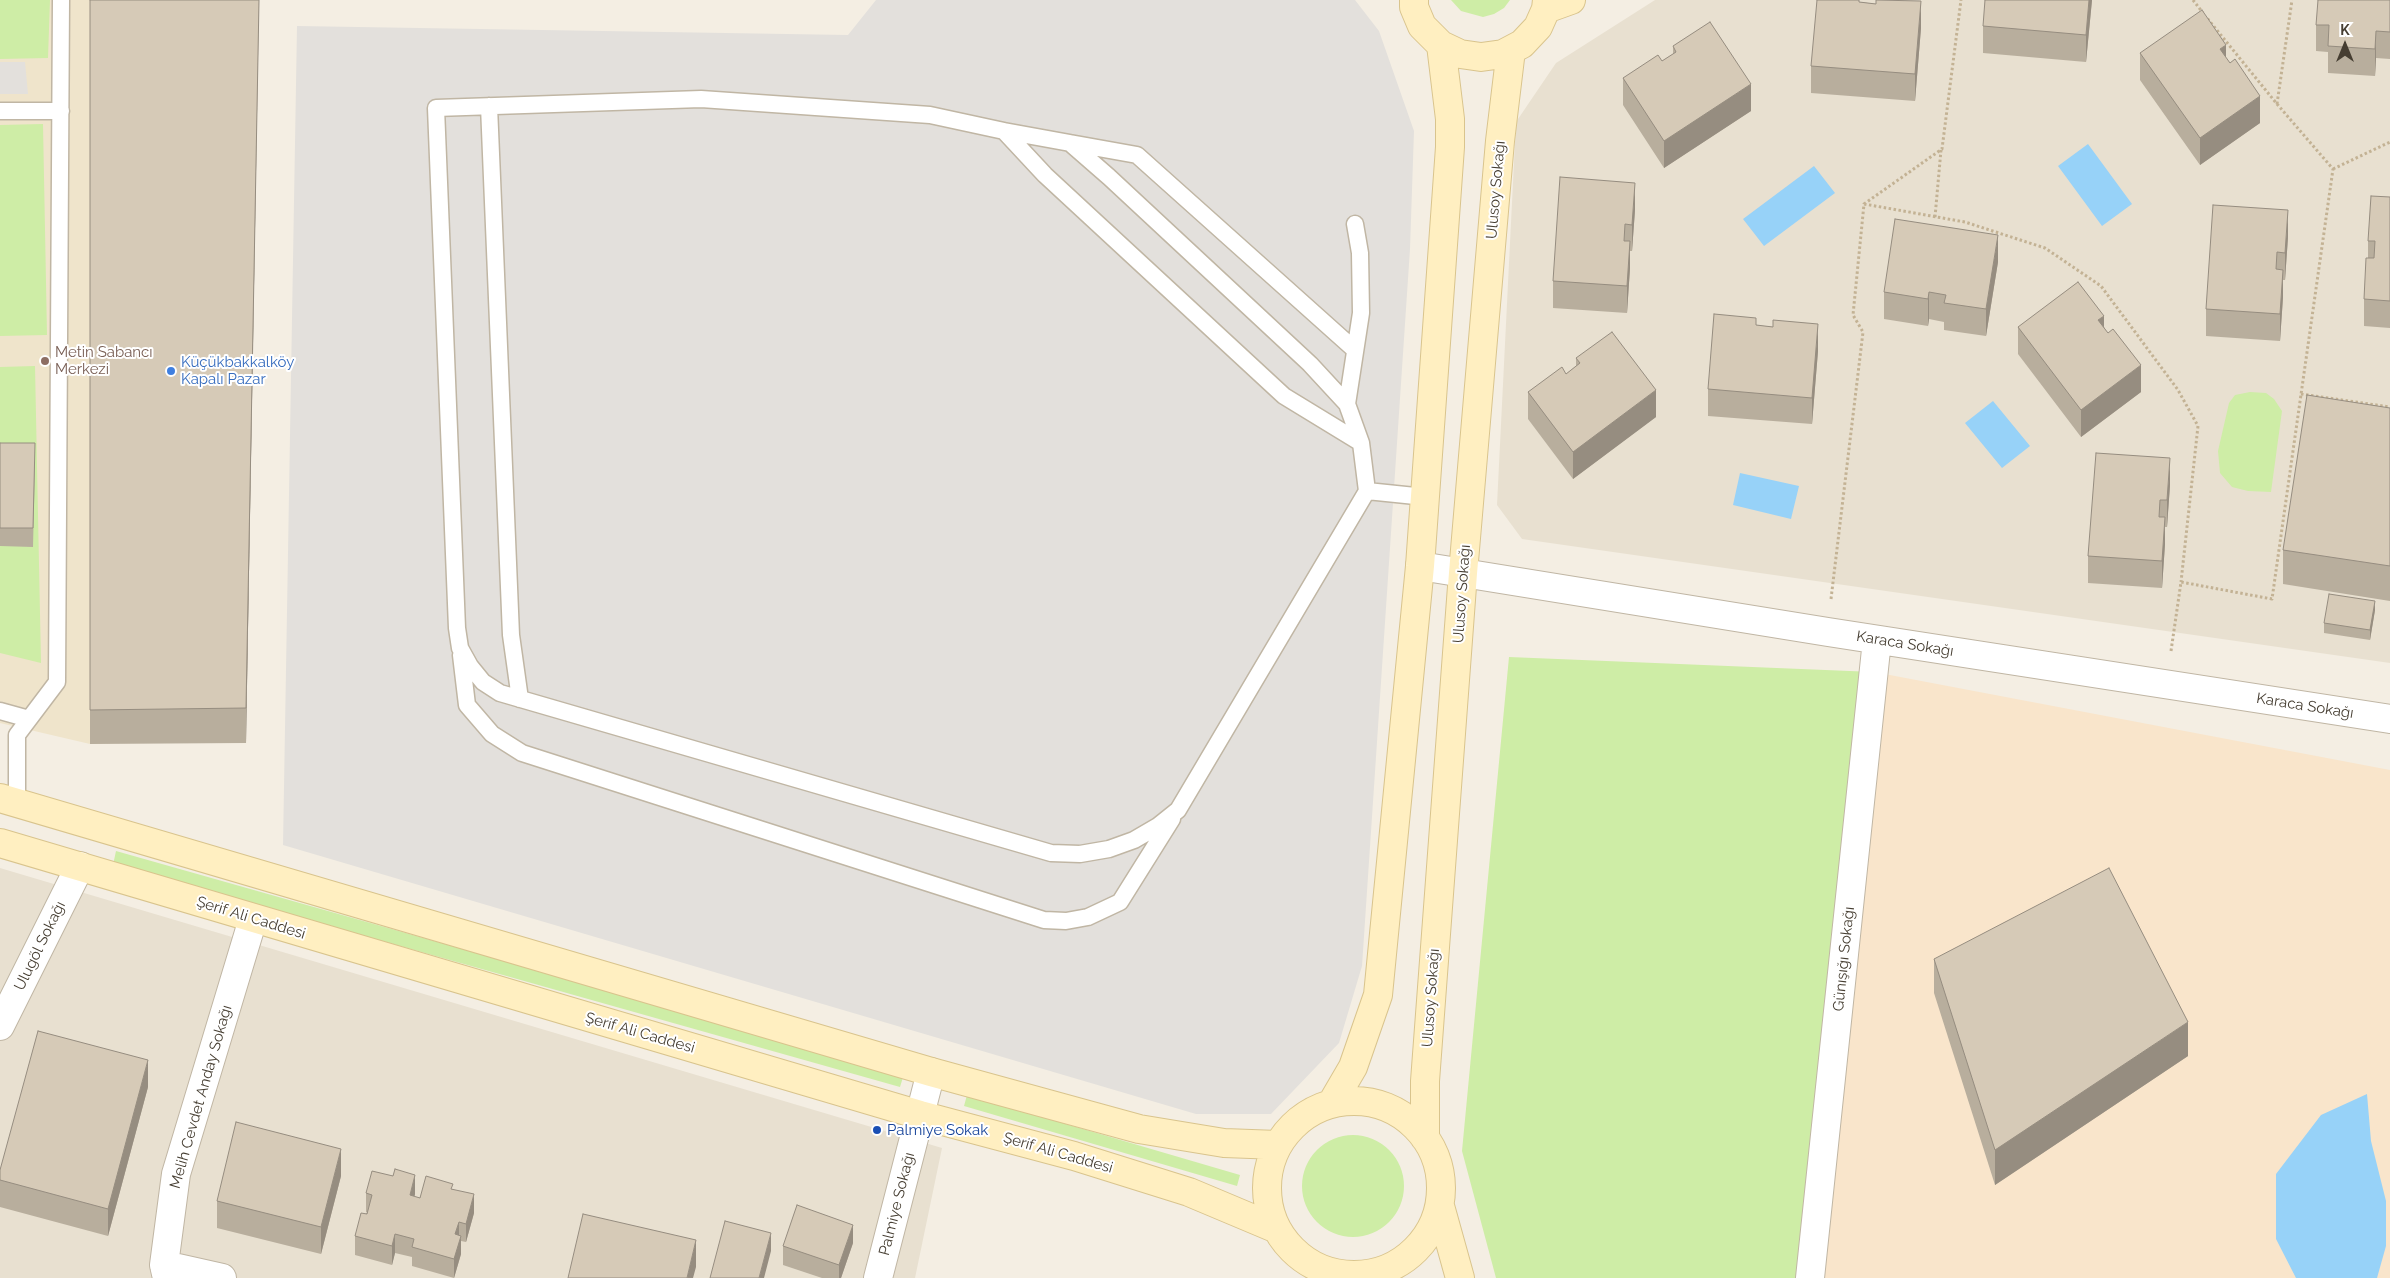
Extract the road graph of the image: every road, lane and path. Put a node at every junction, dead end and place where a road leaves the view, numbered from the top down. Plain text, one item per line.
1 (62, 0) edge
2 (1414, 0) edge
3 (1960, 0) edge
4 (2193, 0) edge
5 (2292, 0) edge
6 (1555, 3) edge
7 (1441, 45) junction
8 (1511, 50) junction
9 (2277, 104) junction
10 (489, 106) junction
11 (0, 111) edge
12 (61, 111) junction
13 (1004, 131) junction
14 (2390, 142) edge
15 (1070, 143) junction
16 (1942, 150) junction
17 (2333, 169) junction
18 (1864, 204) junction
19 (1935, 217) junction
20 (1355, 224) dead end
21 (1355, 350) junction
22 (2301, 394) junction
23 (1347, 404) junction
24 (2390, 407) edge
25 (1360, 443) junction
26 (1367, 491) junction
27 (1425, 497) junction
28 (1420, 566) junction
29 (1463, 573) junction
30 (2181, 582) junction
31 (1828, 632) junction
32 (1877, 640) junction
33 (460, 648) junction
34 (2166, 685) junction
35 (520, 699) junction
36 (0, 711) edge
37 (29, 719) junction
38 (2390, 720) edge
39 (8, 800) edge
40 (1178, 810) junction
41 (87, 824) junction
42 (0, 843) edge
43 (80, 866) junction
44 (253, 919) junction
45 (0, 1026) edge
46 (931, 1072) junction
47 (1332, 1103) junction
48 (920, 1115) junction
49 (1425, 1138) junction
50 (1278, 1145) junction
51 (1440, 1206) junction
52 (1277, 1229) junction
53 (165, 1272) edge
54 (1344, 1276) edge
55 (222, 1278) edge
56 (878, 1278) edge
57 (1460, 1278) edge
58 (1810, 1278) edge

1 - 12 lane
2 - 7 street
3 - 16 path
4 - 9 path
5 - 9 path
6 - 8 street
7 - 8 street
7 - 27 street
8 - 29 street, Ulusoy Sokağı
9 - 17 path
10 - 13 lane
10 - 33 lane
10 - 35 lane
11 - 12 lane
12 - 37 lane
13 - 15 lane
13 - 25 lane
14 - 17 path
15 - 21 lane
15 - 23 lane
16 - 18 path
16 - 19 path
17 - 22 path
18 - 19 path
18 - 31 path
19 - 30 path
20 - 21 lane
21 - 23 lane
22 - 24 path
22 - 30 path
23 - 25 lane
25 - 26 lane
26 - 27 lane
26 - 40 lane
27 - 28 street
28 - 29 street, Karaca Sokağı
28 - 47 street
29 - 31 street, Karaca Sokağı
29 - 49 street, Ulusoy Sokağı
30 - 34 path
31 - 32 street, Karaca Sokağı
32 - 34 street, Karaca Sokağı
32 - 58 street, Günışığı Sokağı
33 - 35 lane
33 - 40 lane
34 - 38 street, Karaca Sokağı
35 - 40 lane
36 - 37 lane
37 - 39 lane
39 - 41 street
41 - 43 street
41 - 46 street
42 - 43 street, Şerif Ali Caddesi
43 - 44 street, Şerif Ali Caddesi
43 - 45 street, Ulugöl Sokağı
44 - 48 street, Şerif Ali Caddesi
44 - 53 street, Melih Cevdet Anday Sokağı
46 - 48 street, Palmiye Sokağı
46 - 50 street
47 - 49 street, Ulusoy Sokağı
47 - 50 street, Ulusoy Sokağı
48 - 52 street, Şerif Ali Caddesi
48 - 56 street, Palmiye Sokağı
49 - 51 street, Ulusoy Sokağı
50 - 52 street, Ulusoy Sokağı
51 - 54 street, Ulusoy Sokağı
51 - 57 street, Ulusoy Sokağı
52 - 54 street, Ulusoy Sokağı
53 - 55 street

